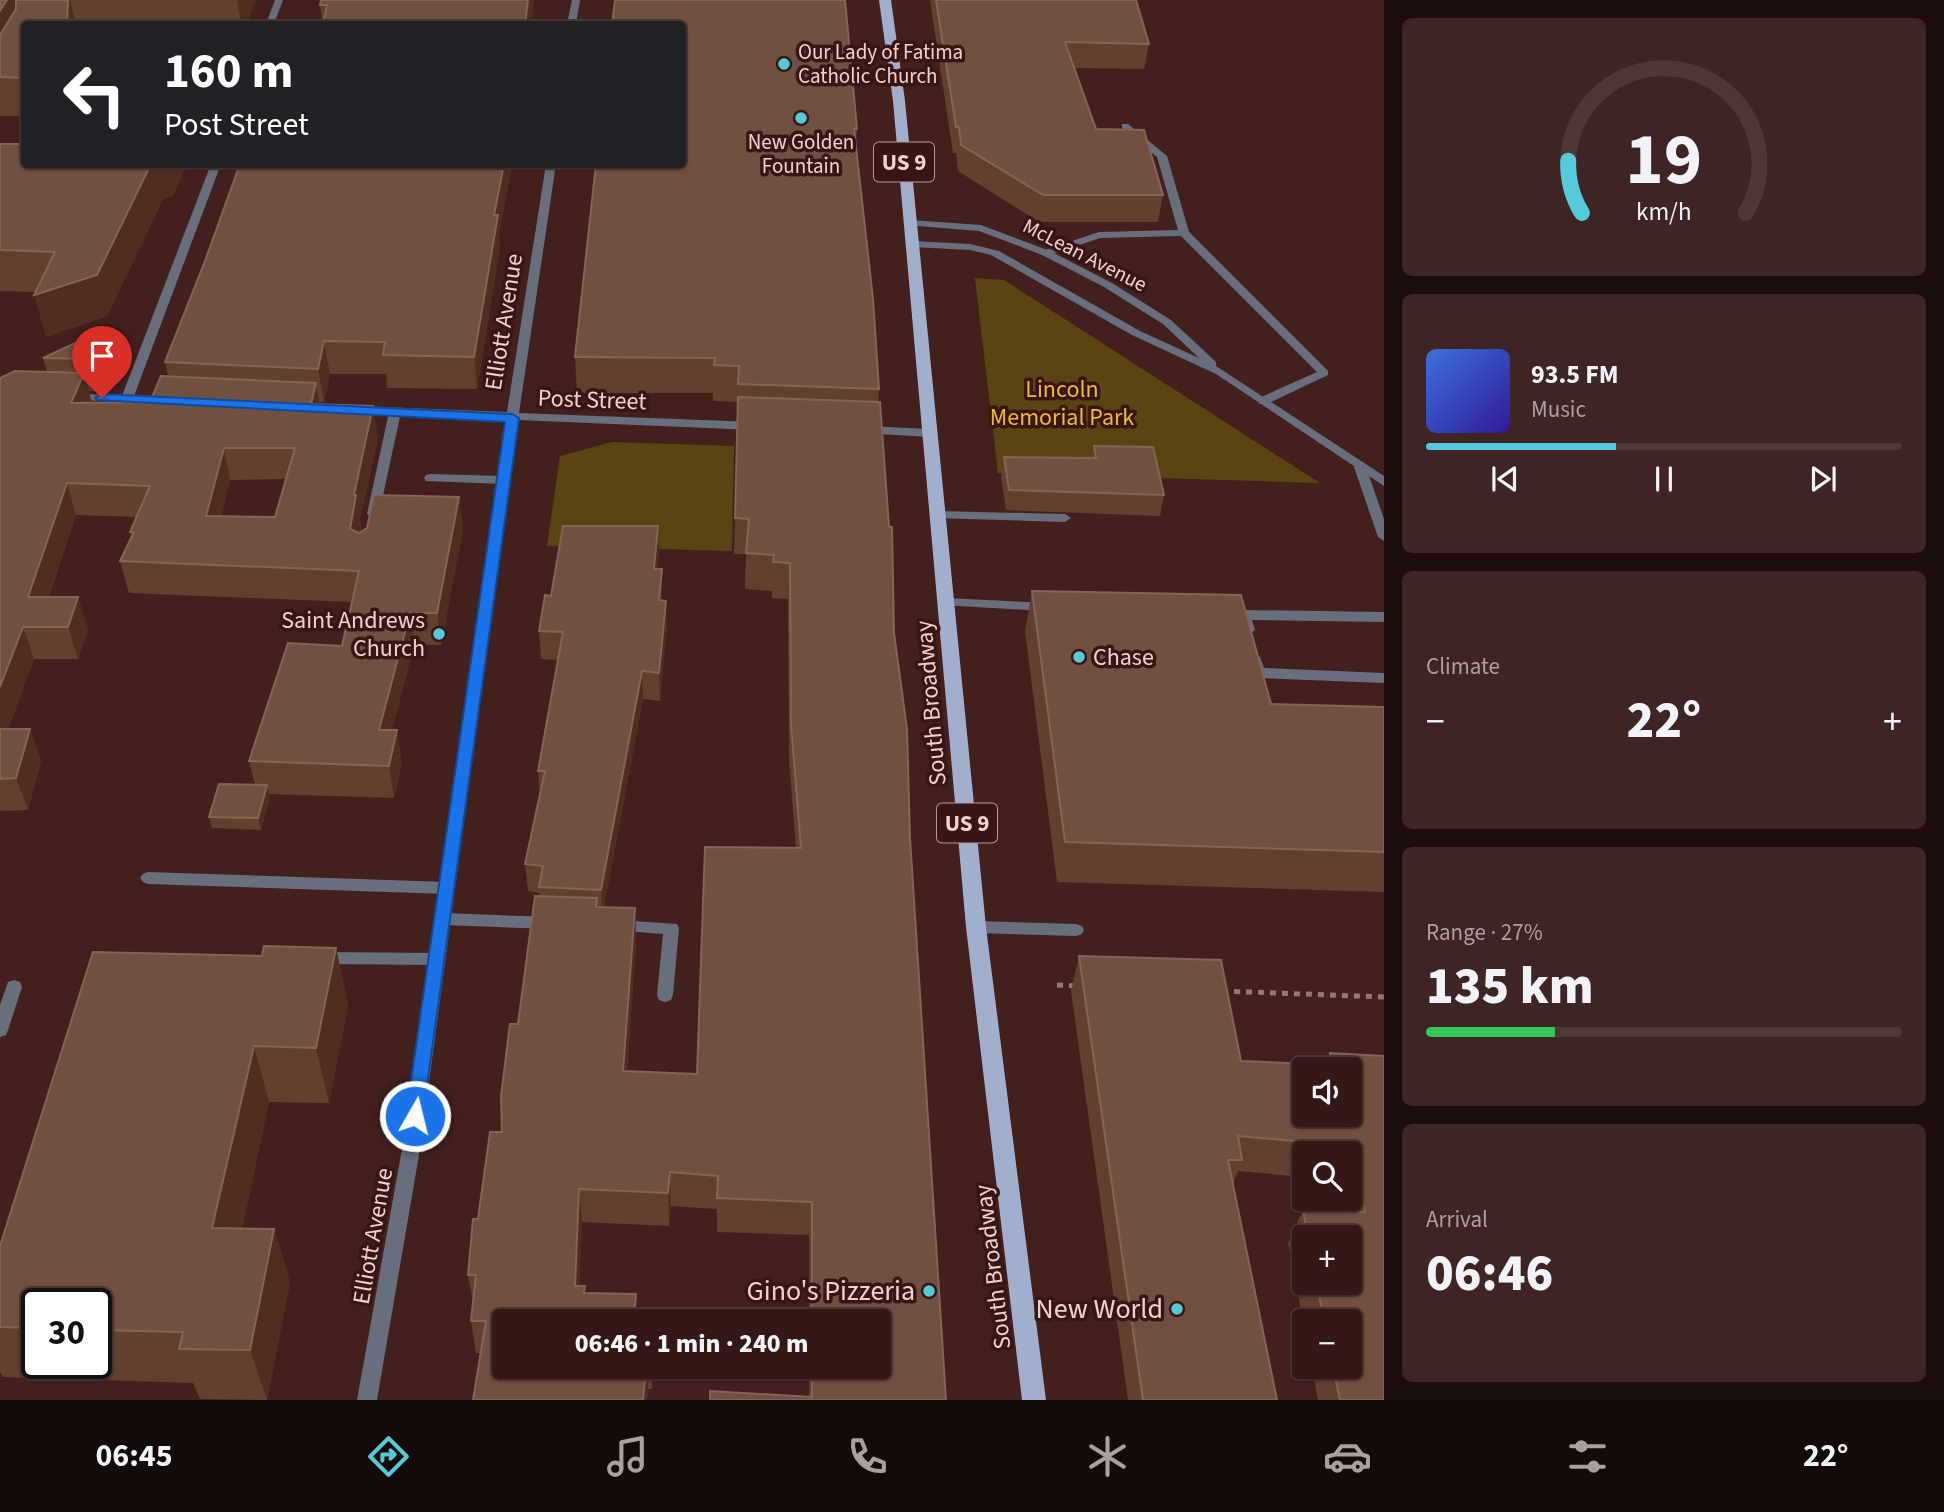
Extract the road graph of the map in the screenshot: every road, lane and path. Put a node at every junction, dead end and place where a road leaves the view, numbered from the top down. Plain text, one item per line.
1 (279, 0) edge
2 (576, 0) edge
3 (885, 0) edge
4 (271, 21) edge
5 (572, 21) edge
6 (1125, 126) dead end
7 (214, 168) edge
8 (550, 168) edge
9 (910, 223) junction
10 (1184, 233) junction
11 (912, 244) junction
12 (1046, 253) junction
13 (1220, 372) junction
14 (63, 397) edge
15 (127, 398) junction
16 (183, 401) edge
17 (1263, 401) junction
18 (343, 410) edge
19 (395, 412) junction
20 (512, 418) junction
21 (772, 427) edge
22 (855, 430) edge
23 (930, 433) junction
24 (1360, 467) junction
25 (430, 478) dead end
26 (503, 480) junction
27 (1384, 482) edge
28 (938, 515) junction
29 (1065, 518) dead end
30 (369, 532) edge
31 (1384, 537) edge
32 (946, 602) junction
33 (1065, 607) edge
34 (1384, 617) edge
35 (1384, 678) edge
36 (148, 878) dead end
37 (447, 888) junction
38 (443, 919) junction
39 (565, 924) edge
40 (604, 925) edge
41 (976, 927) junction
42 (1076, 930) dead end
43 (300, 957) edge
44 (438, 959) junction
45 (1057, 985) dead end
46 (14, 986) dead end
47 (1084, 986) edge
48 (1221, 991) edge
49 (665, 995) dead end
50 (1384, 998) edge
51 (0, 1030) edge
52 (368, 1400) edge
53 (1034, 1400) edge

1 - 4 street
2 - 5 street
3 - 9 main road, South Broadway / US 9
6 - 10 street
7 - 15 street
8 - 20 street, Elliott Avenue
9 - 11 main road, South Broadway / US 9
9 - 12 street, McLean Avenue
10 - 12 street
10 - 17 street
11 - 13 street, McLean Avenue
11 - 23 main road, South Broadway / US 9
12 - 13 street, McLean Avenue
13 - 17 street, McLean Avenue
14 - 15 street
15 - 16 street
17 - 24 street, McLean Avenue
18 - 19 street, Post Street
19 - 20 street, Post Street
19 - 30 street
20 - 21 street, Post Street
20 - 26 street, Elliott Avenue
22 - 23 street
23 - 28 main road, South Broadway / US 9
24 - 27 street, McLean Avenue
24 - 31 street
25 - 26 street
26 - 37 street, Elliott Avenue
28 - 29 street
28 - 32 main road, South Broadway / US 9
32 - 33 street
32 - 41 main road, South Broadway / US 9
34 - 35 street
36 - 37 street
37 - 38 street, Elliott Avenue
38 - 39 street
38 - 44 street, Elliott Avenue
40 - 49 street
41 - 42 street
41 - 53 main road, South Broadway / US 9
43 - 44 street
44 - 52 street, Elliott Avenue
45 - 47 path
46 - 51 street
48 - 50 path

